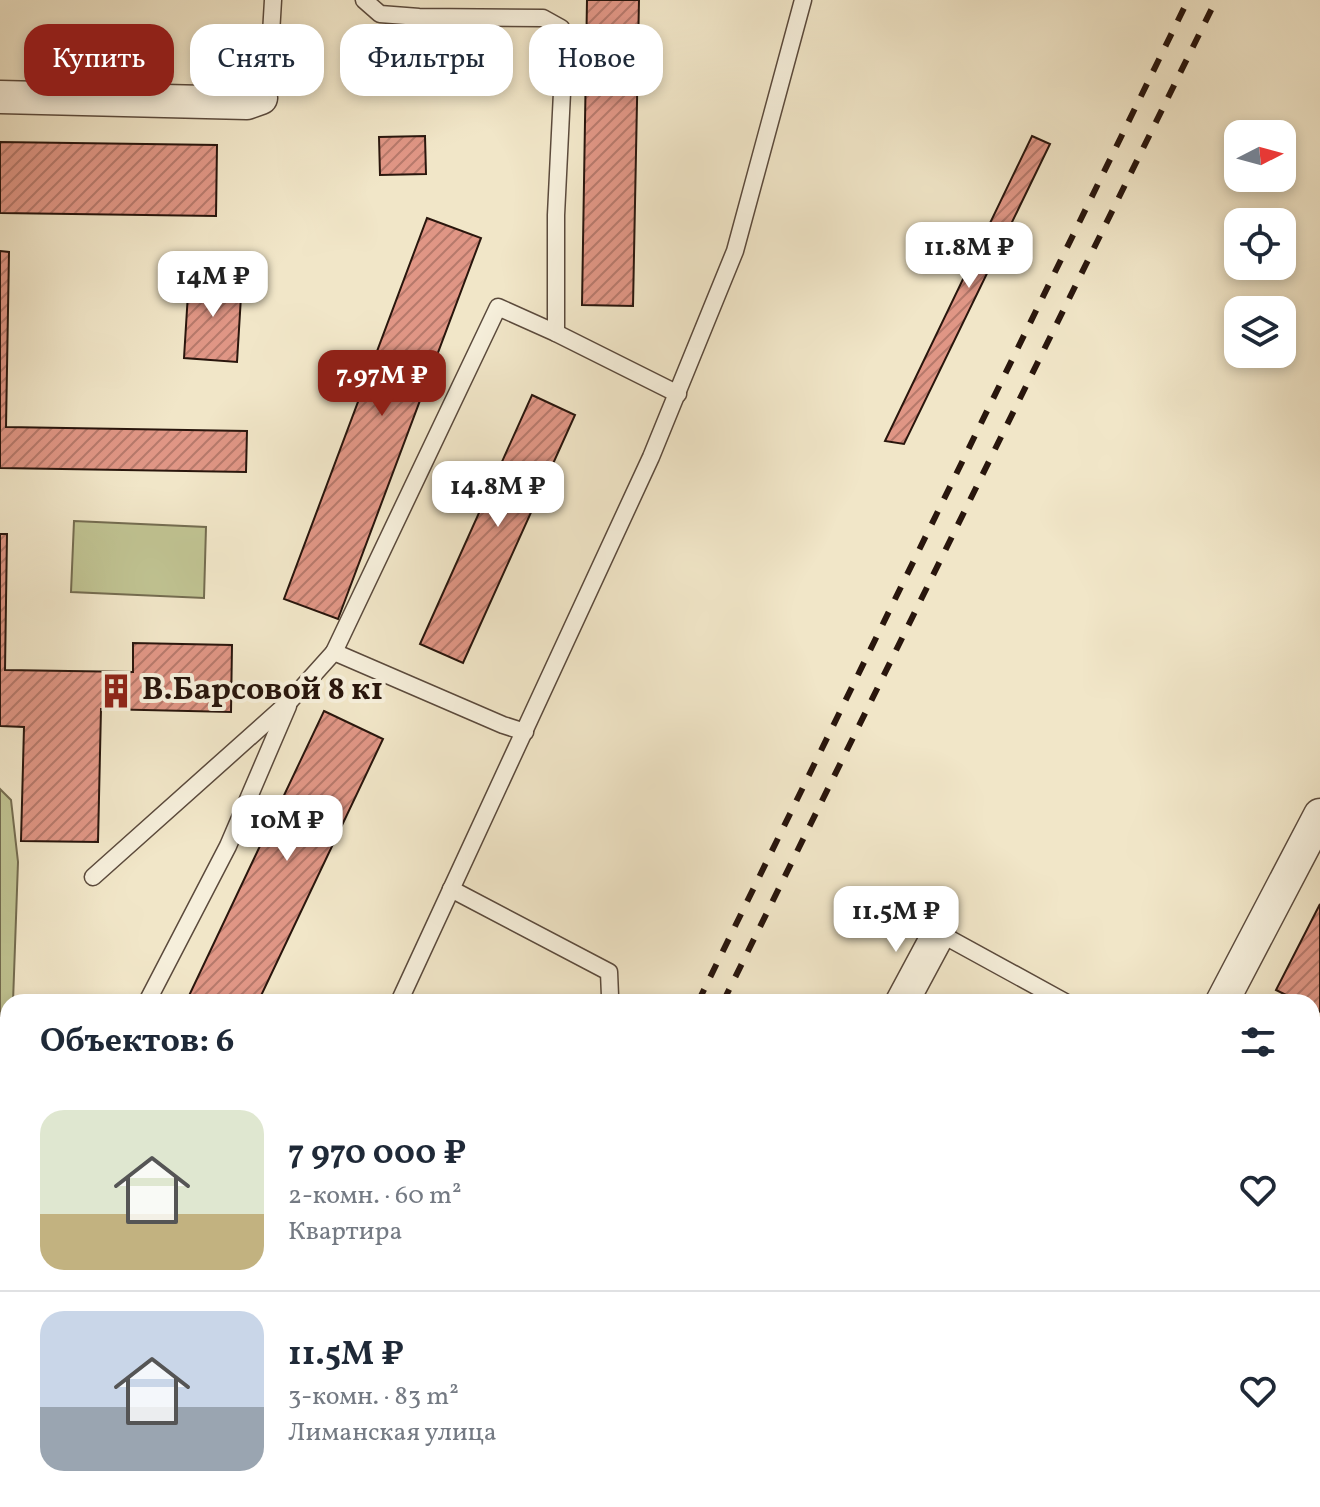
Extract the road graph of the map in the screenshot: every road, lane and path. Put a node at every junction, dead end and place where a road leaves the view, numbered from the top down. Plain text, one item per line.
1 (273, 0) edge
2 (364, 0) edge
3 (803, 0) edge
4 (0, 97) edge
5 (261, 98) joint
6 (556, 333) junction
7 (678, 394) junction
8 (334, 652) junction
9 (290, 701) junction
10 (525, 732) junction
11 (1320, 815) edge
12 (93, 877) dead end
13 (451, 889) junction
14 (939, 933) joint
15 (151, 994) edge
16 (403, 994) edge
17 (610, 994) edge
18 (906, 994) edge
19 (1050, 994) edge
20 (1226, 994) edge

1 - 5 lane
2 - 6 lane
3 - 7 lane
4 - 5 street
6 - 7 lane
6 - 8 lane
7 - 10 lane
8 - 9 lane
8 - 10 lane
9 - 12 lane
9 - 15 lane
10 - 13 lane
11 - 20 street
13 - 16 lane
13 - 17 lane
14 - 18 street
14 - 19 lane

